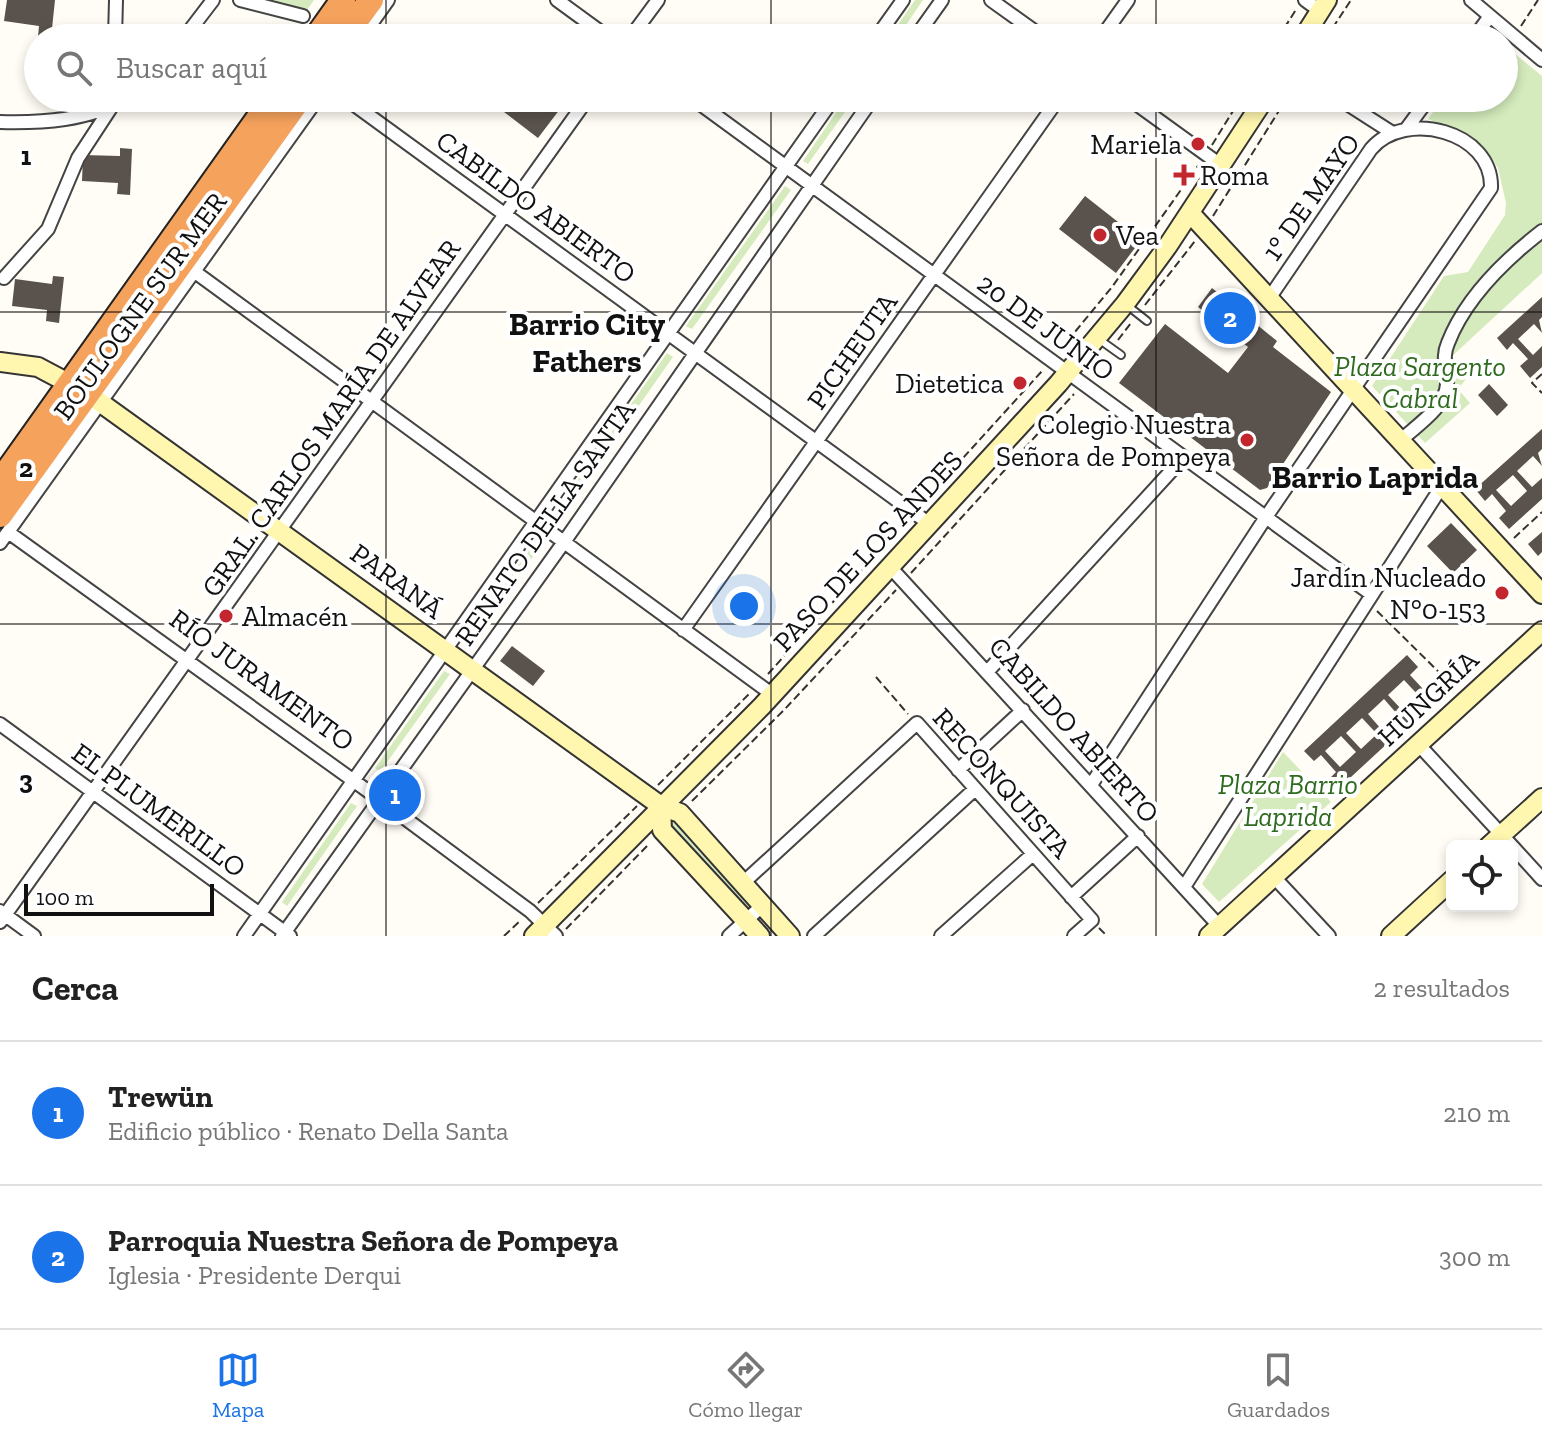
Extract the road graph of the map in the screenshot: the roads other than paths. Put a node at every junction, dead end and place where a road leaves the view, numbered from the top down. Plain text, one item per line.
1 (116, 0) edge
2 (213, 0) edge
3 (240, 0) edge
4 (343, 0) edge
5 (371, 0) edge
6 (388, 0) edge
7 (557, 0) edge
8 (658, 0) edge
9 (903, 0) edge
10 (942, 0) edge
11 (991, 0) edge
12 (1128, 0) edge
13 (1471, 0) edge
14 (1314, 3) edge
15 (303, 16) dead end
16 (1490, 16) junction
17 (115, 24) edge
18 (195, 24) edge
19 (326, 24) edge
20 (353, 24) edge
21 (371, 24) edge
22 (590, 24) edge
23 (640, 24) edge
24 (886, 24) edge
25 (925, 24) edge
26 (1024, 24) edge
27 (1111, 24) edge
28 (1307, 24) edge
29 (1484, 24) edge
30 (1500, 24) edge
31 (1518, 39) edge
32 (1542, 60) edge
33 (77, 112) edge
34 (106, 112) edge
35 (264, 112) edge
36 (290, 112) edge
37 (308, 112) edge
38 (364, 112) edge
39 (578, 112) edge
40 (711, 112) edge
41 (824, 112) edge
42 (863, 112) edge
43 (1049, 112) edge
44 (1147, 112) edge
45 (1253, 112) edge
46 (1360, 112) edge
47 (1419, 112) edge
48 (0, 122) edge
49 (1407, 128) junction
50 (1391, 132) junction
51 (1214, 160) junction
52 (786, 167) junction
53 (812, 186) junction
54 (1190, 213) junction
55 (505, 214) junction
56 (1542, 231) edge
57 (195, 272) junction
58 (934, 275) junction
59 (4, 278) dead end
60 (1270, 297) junction
61 (1125, 304) junction
62 (1147, 321) dead end
63 (669, 334) junction
64 (1097, 338) junction
65 (694, 352) junction
66 (1121, 355) dead end
67 (0, 362) edge
68 (1067, 372) junction
69 (1353, 388) junction
70 (86, 393) junction
71 (372, 402) junction
72 (1401, 440) junction
73 (818, 442) junction
74 (1184, 457) junction
75 (0, 482) edge
76 (1442, 486) junction
77 (1266, 517) junction
78 (537, 522) junction
79 (931, 525) junction
80 (3, 530) edge
81 (279, 531) junction
82 (564, 542) junction
83 (891, 568) junction
84 (1371, 594) junction
85 (1542, 594) edge
86 (683, 630) junction
87 (1542, 631) edge
88 (447, 652) junction
89 (187, 661) junction
90 (472, 669) junction
91 (988, 671) junction
92 (766, 690) junction
93 (1023, 710) junction
94 (0, 724) edge
95 (1419, 745) junction
96 (958, 770) junction
97 (355, 782) junction
98 (1091, 785) junction
99 (975, 789) junction
100 (93, 791) junction
101 (1542, 798) edge
102 (379, 799) junction
103 (654, 801) junction
104 (1138, 836) junction
105 (1501, 840) edge
106 (1507, 840) edge
107 (1033, 854) junction
108 (1518, 856) edge
109 (1274, 877) junction
110 (1542, 879) edge
111 (743, 883) junction
112 (1446, 886) edge
113 (1184, 887) junction
114 (1071, 897) junction
115 (763, 905) junction
116 (260, 914) junction
117 (2, 916) edge
118 (746, 921) junction
119 (1214, 931) edge
120 (545, 932) edge
121 (286, 935) edge
122 (34, 936) edge
123 (244, 936) edge
124 (729, 936) edge
125 (760, 936) edge
126 (790, 936) edge
127 (814, 936) edge
128 (941, 936) edge
129 (1074, 936) edge
130 (1329, 936) edge
131 (1391, 936) edge

1 - 17 street
2 - 18 street
3 - 15 street
4 - 19 highway
5 - 20 highway
6 - 21 street
7 - 22 street
8 - 23 street
9 - 24 street
10 - 25 street
11 - 26 street
12 - 27 street
13 - 16 street
14 - 28 street
16 - 29 street
16 - 30 street
31 - 32 street
33 - 48 street
34 - 59 street
35 - 70 highway
36 - 70 highway
37 - 57 street, BOULOGNE SUR MER
38 - 55 street, CABILDO ABIERTO
39 - 55 street, GRAL. CARLOS MARÍA DE ALVEAR
40 - 52 street, 20 DE JUNIO
41 - 52 street, RENATO DELLA SANTA
42 - 53 street, RENATO DELLA SANTA
43 - 58 street, PICHEUTA
44 - 51 street
45 - 51 street, PASO DE LOS ANDES
46 - 50 street
47 - 49 street
49 - 50 street, 1° DE MAYO
49 - 69 street
50 - 60 street, 1° DE MAYO
51 - 54 street, PASO DE LOS ANDES
52 - 53 street, 20 DE JUNIO
52 - 63 street, RENATO DELLA SANTA
53 - 58 street, 20 DE JUNIO
53 - 65 street, RENATO DELLA SANTA
54 - 60 street
54 - 61 street, PASO DE LOS ANDES
55 - 63 street, CABILDO ABIERTO
55 - 71 street, GRAL. CARLOS MARÍA DE ALVEAR
56 - 72 street
57 - 70 street, BOULOGNE SUR MER
57 - 71 street
58 - 68 street, 20 DE JUNIO
58 - 73 street, PICHEUTA
60 - 69 street
61 - 62 lane
61 - 64 street, PASO DE LOS ANDES
63 - 65 street, CABILDO ABIERTO
63 - 78 street, RENATO DELLA SANTA
64 - 66 lane
64 - 68 street, PASO DE LOS ANDES
65 - 73 street, CABILDO ABIERTO
65 - 82 street, RENATO DELLA SANTA
67 - 70 street
68 - 74 street, 20 DE JUNIO
68 - 79 street, PASO DE LOS ANDES
69 - 72 street
69 - 77 street
70 - 75 highway
70 - 80 highway
70 - 81 street, PARANÁ
71 - 78 street
71 - 81 street, GRAL. CARLOS MARÍA DE ALVEAR
72 - 76 street
73 - 79 street, CABILDO ABIERTO
73 - 86 street, PICHEUTA
74 - 77 street, 20 DE JUNIO
74 - 91 street
76 - 84 street
76 - 85 street
77 - 84 street, 20 DE JUNIO
77 - 98 street
78 - 82 street
78 - 88 street, RENATO DELLA SANTA
79 - 83 street, PASO DE LOS ANDES
80 - 89 street, RÍO JURAMENTO
81 - 88 street, PARANÁ
81 - 89 street, GRAL. CARLOS MARÍA DE ALVEAR
82 - 86 street
82 - 90 street, RENATO DELLA SANTA
83 - 91 street, CABILDO ABIERTO
83 - 92 street, PASO DE LOS ANDES
84 - 113 street
86 - 92 street
87 - 95 street, HUNGRÍA
88 - 90 street, PARANÁ
88 - 97 street, RENATO DELLA SANTA
89 - 97 street, RÍO JURAMENTO
89 - 100 street, GRAL. CARLOS MARÍA DE ALVEAR
90 - 102 street, RENATO DELLA SANTA
90 - 103 street, PARANÁ
91 - 93 street, CABILDO ABIERTO
92 - 103 street, PASO DE LOS ANDES
93 - 96 street
93 - 98 street, CABILDO ABIERTO
94 - 100 street, EL PLUMERILLO
95 - 105 street
95 - 109 street, HUNGRÍA
96 - 99 street, RECONQUISTA
96 - 111 street, RECONQUISTA
97 - 102 street, RÍO JURAMENTO
97 - 116 street, RENATO DELLA SANTA
98 - 104 street, CABILDO ABIERTO
99 - 107 street, RECONQUISTA
99 - 127 street
100 - 116 street, EL PLUMERILLO
100 - 117 street, GRAL. CARLOS MARÍA DE ALVEAR
101 - 106 street
102 - 120 street, RÍO JURAMENTO
102 - 121 street, RENATO DELLA SANTA
103 - 111 street, PARANÁ
103 - 118 street
103 - 120 street, PASO DE LOS ANDES
104 - 113 street, CABILDO ABIERTO
104 - 114 street
107 - 114 street, RECONQUISTA
107 - 128 street
108 - 110 street
109 - 119 street, HUNGRÍA
109 - 130 street
111 - 115 street, PARANÁ
112 - 131 street
113 - 119 street, CABILDO ABIERTO
114 - 129 street, RECONQUISTA
115 - 118 street
115 - 126 street, PARANÁ
116 - 121 street, EL PLUMERILLO
116 - 123 street, RENATO DELLA SANTA
117 - 122 street
118 - 124 street
118 - 125 street

